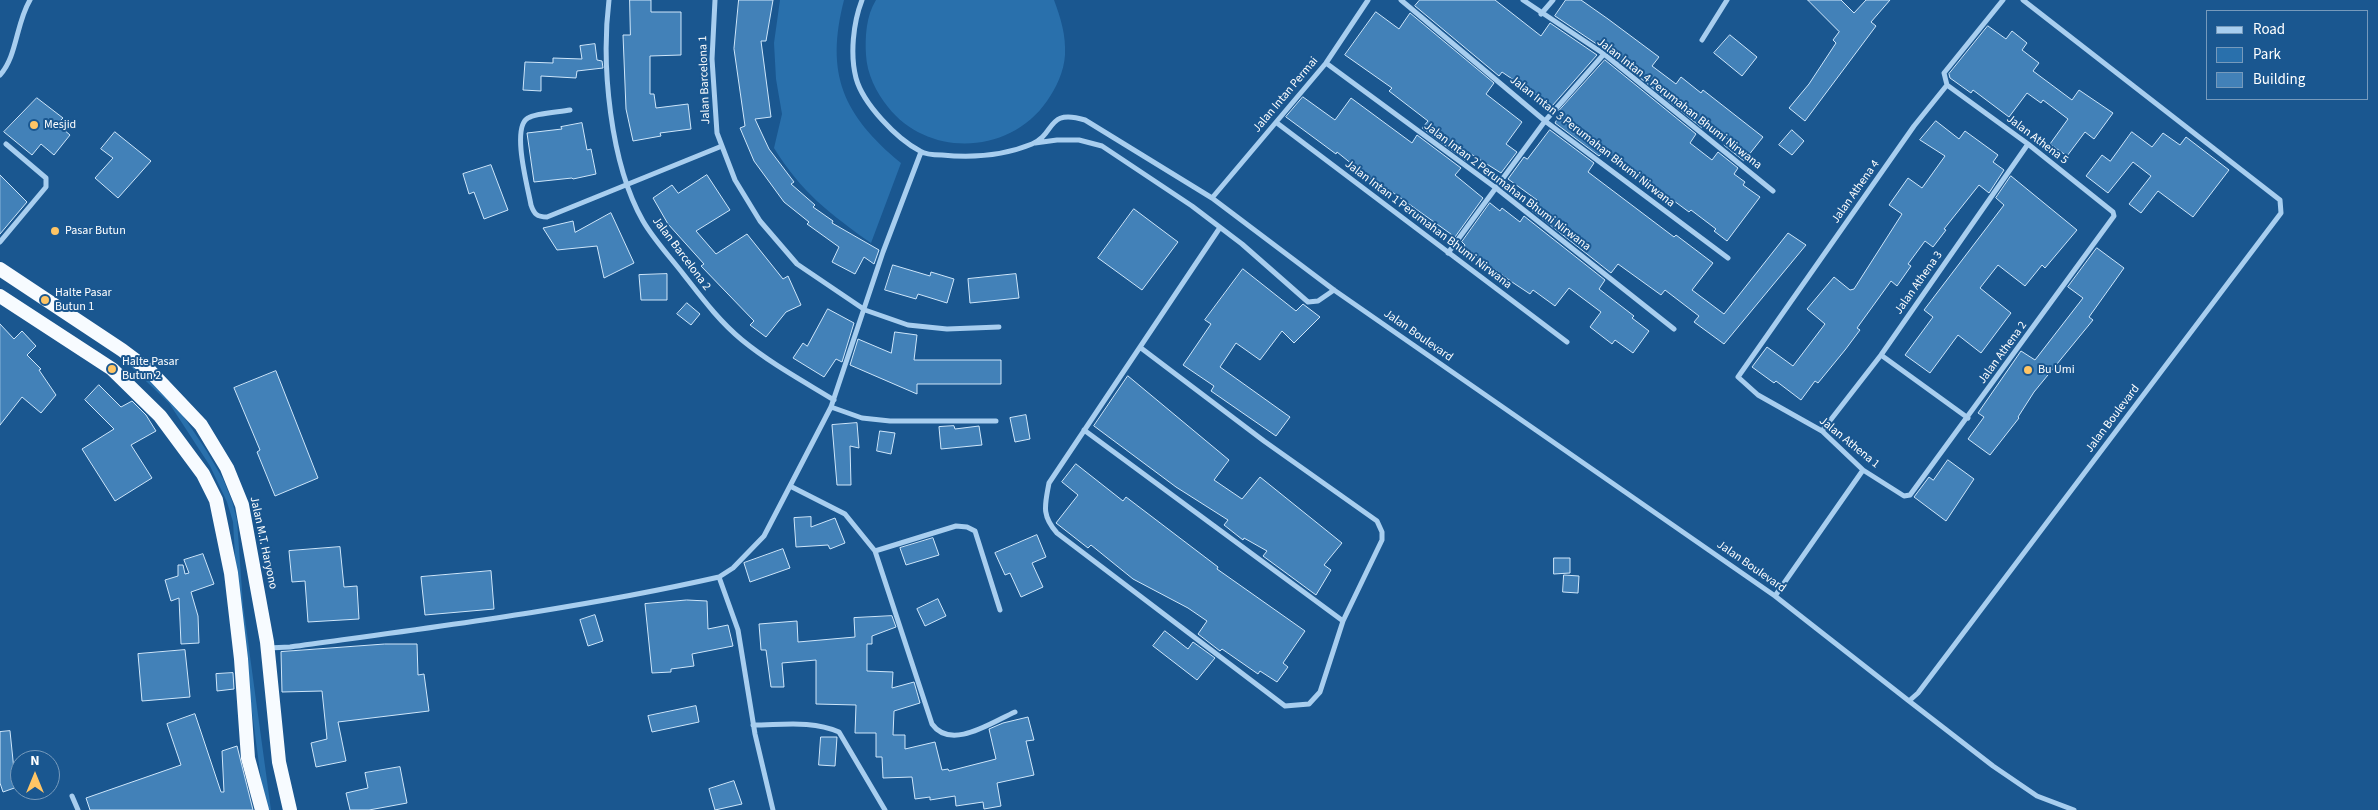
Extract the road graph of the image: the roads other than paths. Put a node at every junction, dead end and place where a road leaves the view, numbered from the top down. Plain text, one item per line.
1 (30, 0) edge
2 (609, 0) edge
3 (715, 0) edge
4 (862, 0) edge
5 (1368, 0) edge
6 (1401, 0) edge
7 (1523, 0) edge
8 (1553, 0) edge
9 (1727, 0) edge
10 (2003, 0) edge
11 (2023, 0) edge
12 (1541, 14) junction
13 (1702, 40) dead end
14 (1604, 54) junction
15 (1326, 63) junction
16 (0, 75) edge
17 (1947, 85) junction
18 (570, 110) dead end
19 (1545, 121) junction
20 (1277, 123) junction
21 (1034, 143) junction
22 (6, 144) dead end
23 (2028, 144) junction
24 (722, 146) junction
25 (921, 152) junction
26 (627, 185) junction
27 (1496, 188) junction
28 (1773, 191) dead end
29 (1212, 198) junction
30 (2113, 212) joint
31 (1219, 229) junction
32 (0, 242) edge
33 (1448, 253) junction
34 (1728, 258) dead end
35 (0, 269) edge
36 (1334, 290) junction
37 (0, 296) edge
38 (865, 310) junction
39 (999, 327) dead end
40 (1674, 329) dead end
41 (1567, 342) dead end
42 (1141, 348) junction
43 (1882, 355) junction
44 (1758, 395) joint
45 (834, 400) junction
46 (831, 407) junction
47 (1968, 418) junction
48 (996, 421) dead end
49 (1084, 430) junction
50 (1822, 431) junction
51 (1863, 470) junction
52 (790, 486) junction
53 (1900, 494) joint
54 (875, 551) junction
55 (719, 577) junction
56 (1775, 596) junction
57 (1000, 610) dead end
58 (1343, 621) junction
59 (268, 648) junction
60 (1909, 701) junction
61 (1015, 712) dead end
62 (753, 725) junction
63 (72, 796) dead end
64 (78, 810) edge
65 (262, 810) edge
66 (290, 810) edge
67 (773, 810) edge
68 (885, 810) edge
69 (2074, 810) edge

1 - 16 street
2 - 26 street, Jalan Barcelona 2
3 - 24 street, Jalan Barcelona 1
4 - 25 street, Jalan Boulevard
5 - 15 street, Jalan Intan Permai
6 - 19 street, Jalan Intan 3 Perumahan Bhumi Nirwana
7 - 12 street, Jalan Intan 4 Perumahan Bhumi Nirwana
8 - 12 street
9 - 13 street
10 - 17 street, Jalan Athena 4
11 - 60 street, Jalan Boulevard
12 - 14 street, Jalan Intan 4 Perumahan Bhumi Nirwana
14 - 19 street
14 - 28 street, Jalan Intan 4 Perumahan Bhumi Nirwana
15 - 20 street, Jalan Intan Permai
15 - 27 street, Jalan Intan 2 Perumahan Bhumi Nirwana
17 - 23 street, Jalan Athena 5
17 - 44 street, Jalan Athena 4
18 - 26 street
19 - 27 street
19 - 34 street, Jalan Intan 3 Perumahan Bhumi Nirwana
20 - 29 street, Jalan Intan Permai
20 - 33 street, Jalan Intan 1 Perumahan Bhumi Nirwana
21 - 25 street, Jalan Boulevard
21 - 29 street, Jalan Boulevard
21 - 31 street
22 - 32 street
23 - 30 street, Jalan Athena 5
23 - 43 street, Jalan Athena 3
24 - 26 street
24 - 38 street, Jalan Barcelona 1
25 - 38 street
26 - 45 street, Jalan Barcelona 2
27 - 33 street
27 - 40 street, Jalan Intan 2 Perumahan Bhumi Nirwana
29 - 36 street, Jalan Boulevard
30 - 47 street, Jalan Athena 2
31 - 36 street
31 - 42 street
33 - 41 street, Jalan Intan 1 Perumahan Bhumi Nirwana
35 - 59 highway, Jalan M.T. Haryono
36 - 56 street, Jalan Boulevard
37 - 65 highway
38 - 39 street, Jalan Barcelona 1
38 - 45 street
42 - 49 street
42 - 58 street
43 - 47 street
43 - 50 street, Jalan Athena 3
44 - 50 street, Jalan Athena 1
45 - 46 street
46 - 48 street
46 - 52 street
47 - 53 street, Jalan Athena 2
49 - 58 street
49 - 58 street
50 - 51 street, Jalan Athena 1
51 - 53 street, Jalan Athena 1
51 - 56 street
52 - 54 street
52 - 55 street
54 - 57 street
54 - 61 street
55 - 59 street
55 - 62 street
56 - 60 street, Jalan Boulevard
59 - 66 highway, Jalan M.T. Haryono
60 - 69 street
62 - 67 street
62 - 68 street
63 - 64 street

